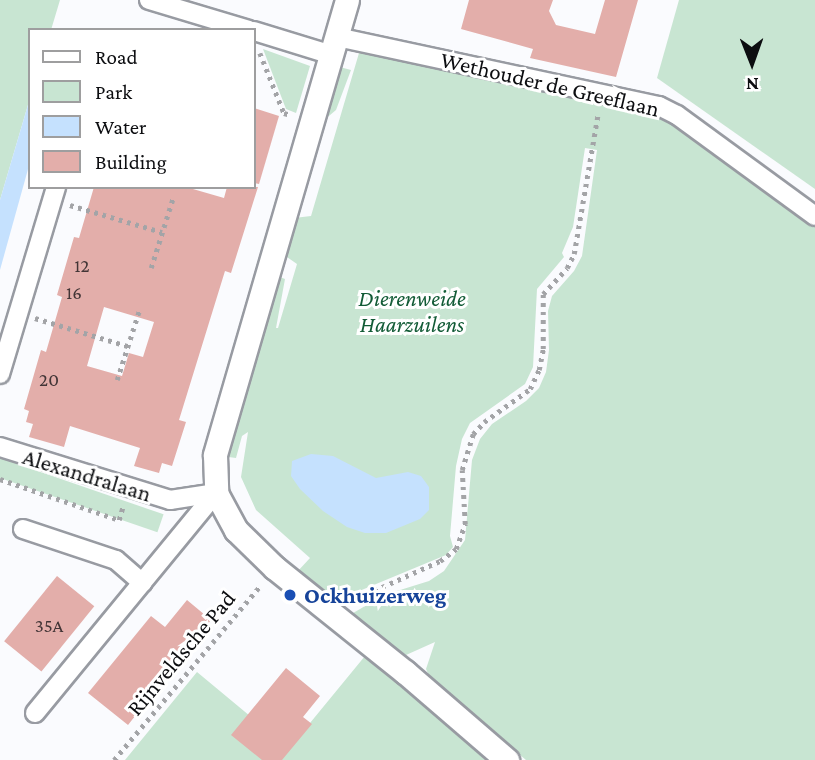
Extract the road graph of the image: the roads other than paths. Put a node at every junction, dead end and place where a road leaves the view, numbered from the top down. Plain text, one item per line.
1 (149, 0) edge
2 (347, 0) edge
3 (244, 28) edge
4 (256, 31) edge
5 (334, 46) junction
6 (54, 194) edge
7 (815, 216) edge
8 (0, 374) edge
9 (0, 447) edge
10 (216, 493) junction
11 (23, 530) dead end
12 (142, 583) junction
13 (35, 713) dead end
14 (507, 760) edge

1 - 3 street, Wethouder de Greeflaan
2 - 5 street
4 - 5 street, Wethouder de Greeflaan
5 - 7 street, Wethouder de Greeflaan
5 - 10 street
6 - 8 street
9 - 10 street, Alexandralaan
10 - 12 street
10 - 14 street
11 - 12 street
12 - 13 street

